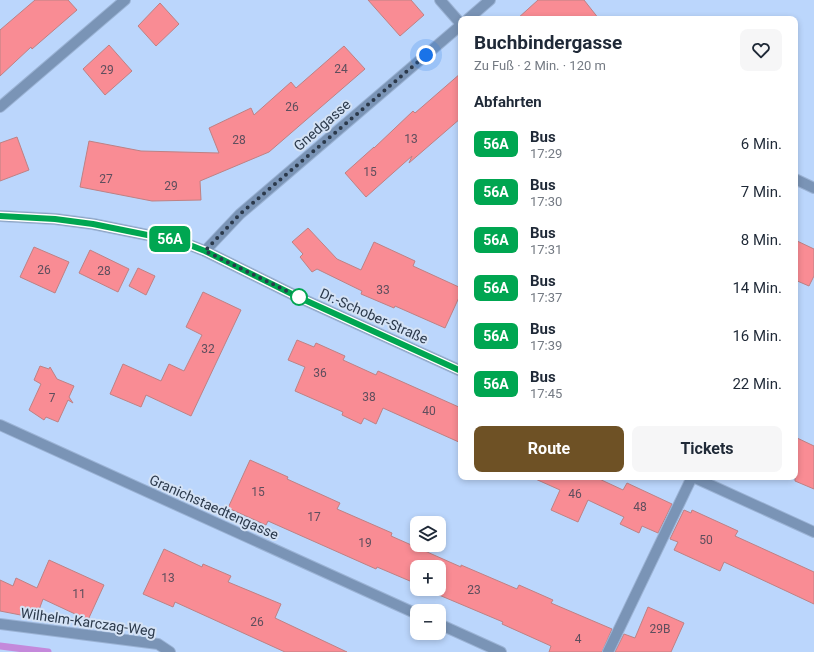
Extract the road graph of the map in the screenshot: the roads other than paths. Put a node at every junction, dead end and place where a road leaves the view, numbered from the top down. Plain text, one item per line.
1 (124, 0) edge
2 (440, 0) edge
3 (490, 0) edge
4 (471, 16) edge
5 (458, 21) edge
6 (458, 27) edge
7 (0, 107) edge
8 (798, 180) edge
9 (814, 188) edge
10 (0, 216) edge
11 (205, 251) junction
12 (458, 370) edge
13 (0, 426) edge
14 (691, 480) edge
15 (699, 480) edge
16 (814, 532) edge
17 (410, 611) edge
18 (0, 624) edge
19 (446, 627) edge
20 (170, 652) edge
21 (501, 652) edge
22 (608, 652) edge

1 - 7 street
2 - 5 street
3 - 4 street
6 - 11 street, Gnedgasse
8 - 9 street
10 - 11 street, Dr.-Schober-Straße
11 - 12 street, Dr.-Schober-Straße
13 - 17 street, Granichstaedtengasse
14 - 22 street
15 - 16 street
18 - 20 street, Wilhelm-Karczag-Weg
19 - 21 street

